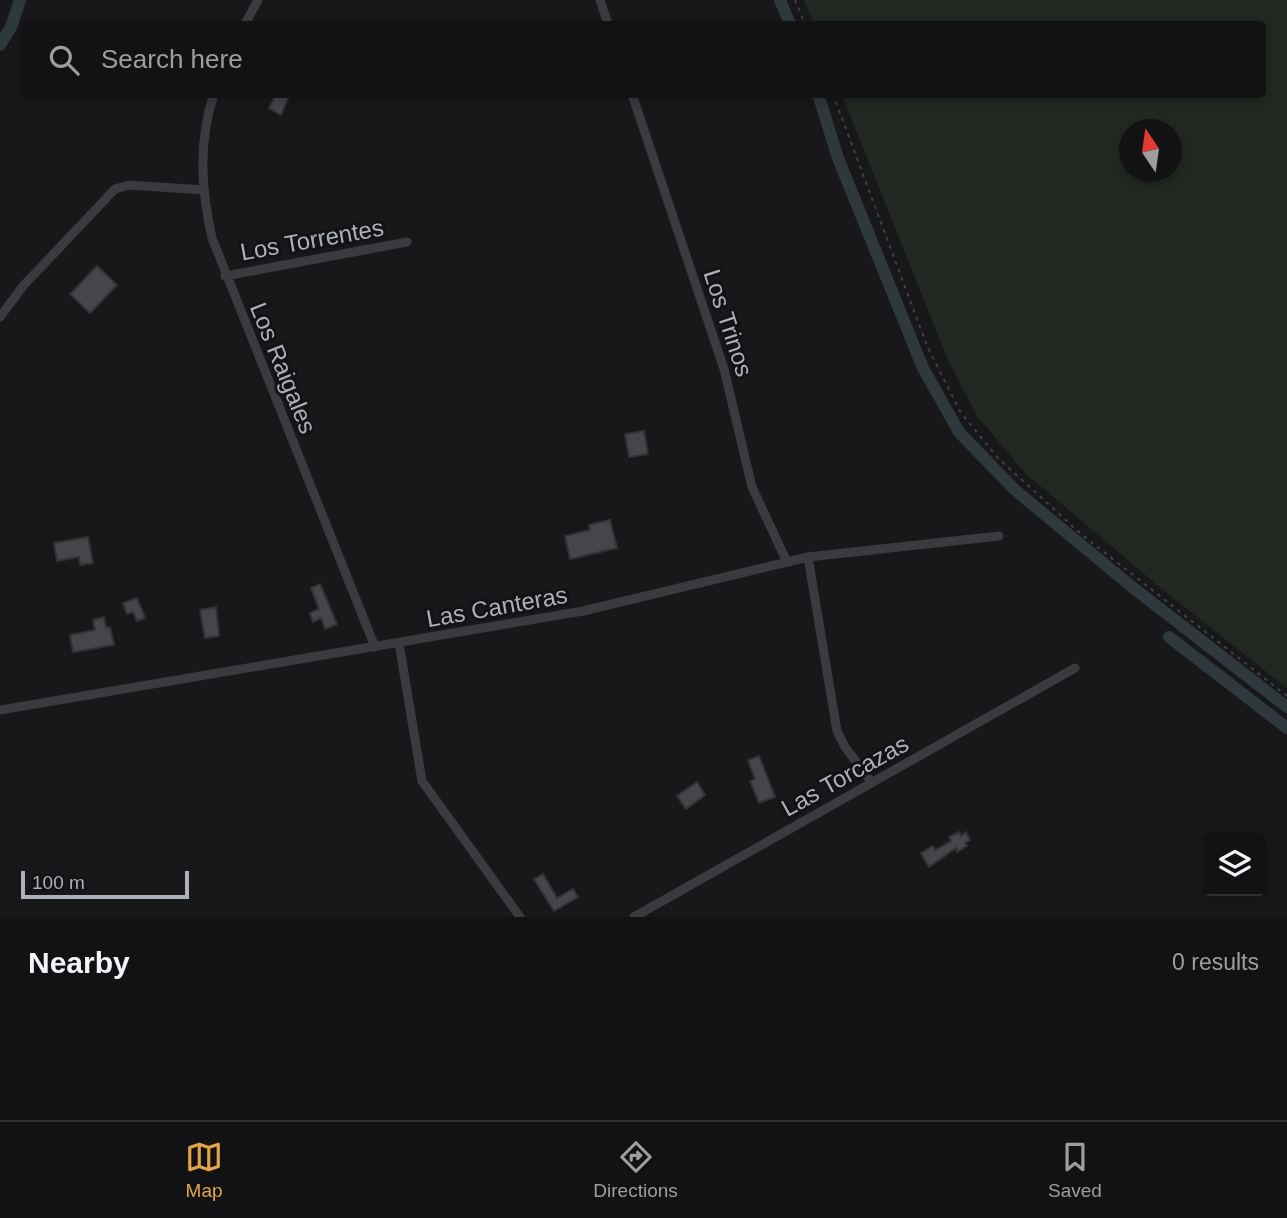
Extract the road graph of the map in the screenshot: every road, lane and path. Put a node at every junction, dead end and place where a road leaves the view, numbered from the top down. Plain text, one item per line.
1 (258, 0) edge
2 (600, 0) edge
3 (795, 0) edge
4 (247, 21) edge
5 (607, 21) edge
6 (804, 21) edge
7 (214, 98) edge
8 (633, 98) edge
9 (835, 98) edge
10 (204, 191) junction
11 (407, 242) dead end
12 (225, 276) junction
13 (0, 317) edge
14 (999, 536) dead end
15 (808, 557) junction
16 (786, 562) junction
17 (399, 643) junction
18 (375, 648) junction
19 (1075, 668) dead end
20 (1287, 696) edge
21 (0, 710) edge
22 (872, 782) junction
23 (520, 917) edge
24 (634, 917) edge

1 - 4 street
2 - 5 street
3 - 6 path
7 - 10 street, Los Raigales
8 - 16 street, Los Trinos
9 - 20 path
10 - 12 street, Los Raigales
10 - 13 street
11 - 12 street, Los Torrentes
12 - 18 street, Los Raigales
14 - 15 street, Las Canteras
15 - 16 street, Las Canteras
15 - 22 street
16 - 17 street, Las Canteras
17 - 18 street, Las Canteras
17 - 23 street
18 - 21 street, Las Canteras
19 - 22 street, Las Torcazas
22 - 24 street, Las Torcazas

